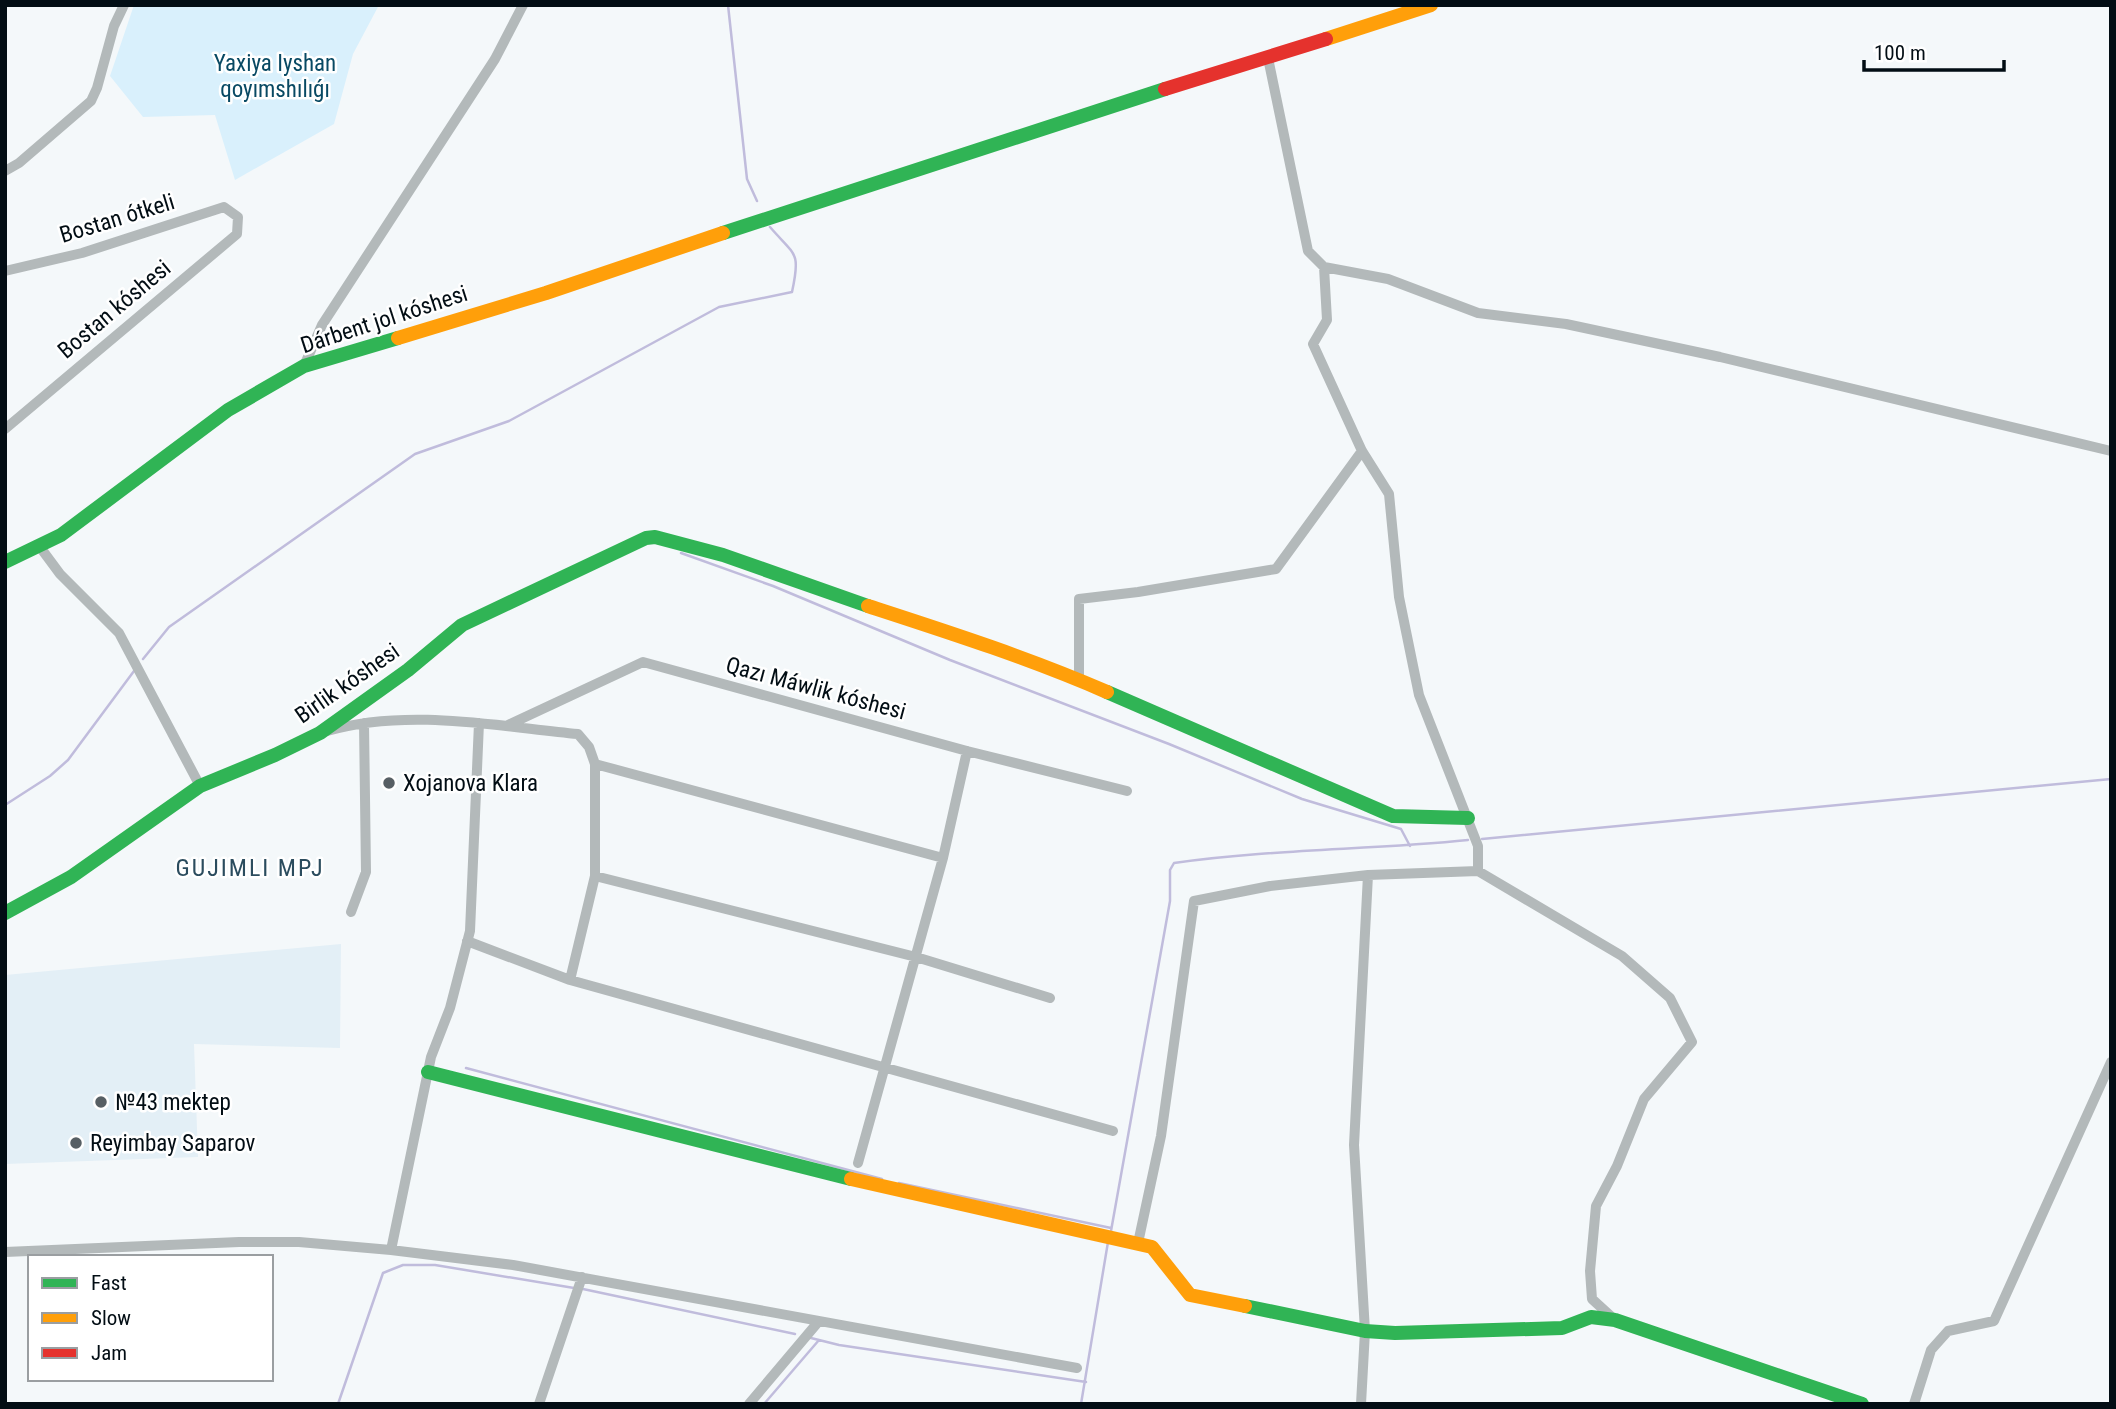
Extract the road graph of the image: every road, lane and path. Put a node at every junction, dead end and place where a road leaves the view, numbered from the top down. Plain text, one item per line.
1 (124, 5) edge
2 (523, 5) edge
3 (1431, 5) edge
4 (1268, 58) junction
5 (5, 172) edge
6 (238, 217) joint
7 (1324, 267) junction
8 (5, 271) edge
9 (304, 366) junction
10 (5, 429) edge
11 (1362, 450) junction
12 (2111, 451) edge
13 (40, 547) junction
14 (5, 562) edge
15 (1079, 680) junction
16 (364, 723) junction
17 (479, 723) junction
18 (505, 727) junction
19 (320, 733) junction
20 (967, 751) junction
21 (595, 764) junction
22 (200, 786) junction
23 (1127, 791) dead end
24 (1468, 818) junction
25 (943, 858) junction
26 (1478, 871) junction
27 (1368, 875) junction
28 (595, 876) junction
29 (351, 912) dead end
30 (5, 913) edge
31 (467, 941) junction
32 (916, 957) junction
33 (570, 981) junction
34 (1050, 998) dead end
35 (2111, 1062) edge
36 (886, 1067) junction
37 (428, 1072) junction
38 (1113, 1131) dead end
39 (858, 1163) dead end
40 (1138, 1243) junction
41 (391, 1250) junction
42 (5, 1252) edge
43 (582, 1278) junction
44 (1615, 1320) junction
45 (820, 1321) junction
46 (1365, 1331) junction
47 (1077, 1368) dead end
48 (539, 1404) edge
49 (749, 1404) edge
50 (1361, 1404) edge
51 (1862, 1404) edge
52 (1914, 1404) edge

1 - 5 street
2 - 9 street
3 - 4 street, Dárbent jol kóshesi
4 - 7 street
4 - 9 street, Dárbent jol kóshesi
6 - 8 street, Bostan ótkeli
6 - 10 street, Bostan kóshesi
7 - 11 street
7 - 12 street
9 - 13 street, Dárbent jol kóshesi
11 - 15 street
11 - 24 street
13 - 14 street, Dárbent jol kóshesi
13 - 22 street
15 - 19 street, Birlik kóshesi
15 - 24 street
16 - 17 street
16 - 19 street
16 - 29 street
17 - 18 street
17 - 31 street
18 - 20 street, Qazı Máwlik kóshesi
18 - 21 street
19 - 22 street, Birlik kóshesi
20 - 23 street, Qazı Máwlik kóshesi
20 - 25 street
21 - 25 street
21 - 28 street
22 - 30 street, Birlik kóshesi
24 - 26 street
25 - 32 street
26 - 27 street
26 - 44 street
27 - 40 street
27 - 46 street
28 - 32 street
28 - 33 street
31 - 33 street
31 - 37 street
32 - 34 street
32 - 36 street
33 - 36 street
35 - 52 street
36 - 38 street
36 - 39 street
37 - 40 street
37 - 41 street
40 - 46 street
41 - 42 street
41 - 43 street
43 - 45 street
43 - 48 street
44 - 46 street
44 - 51 street
45 - 47 street
45 - 49 street
46 - 50 street

